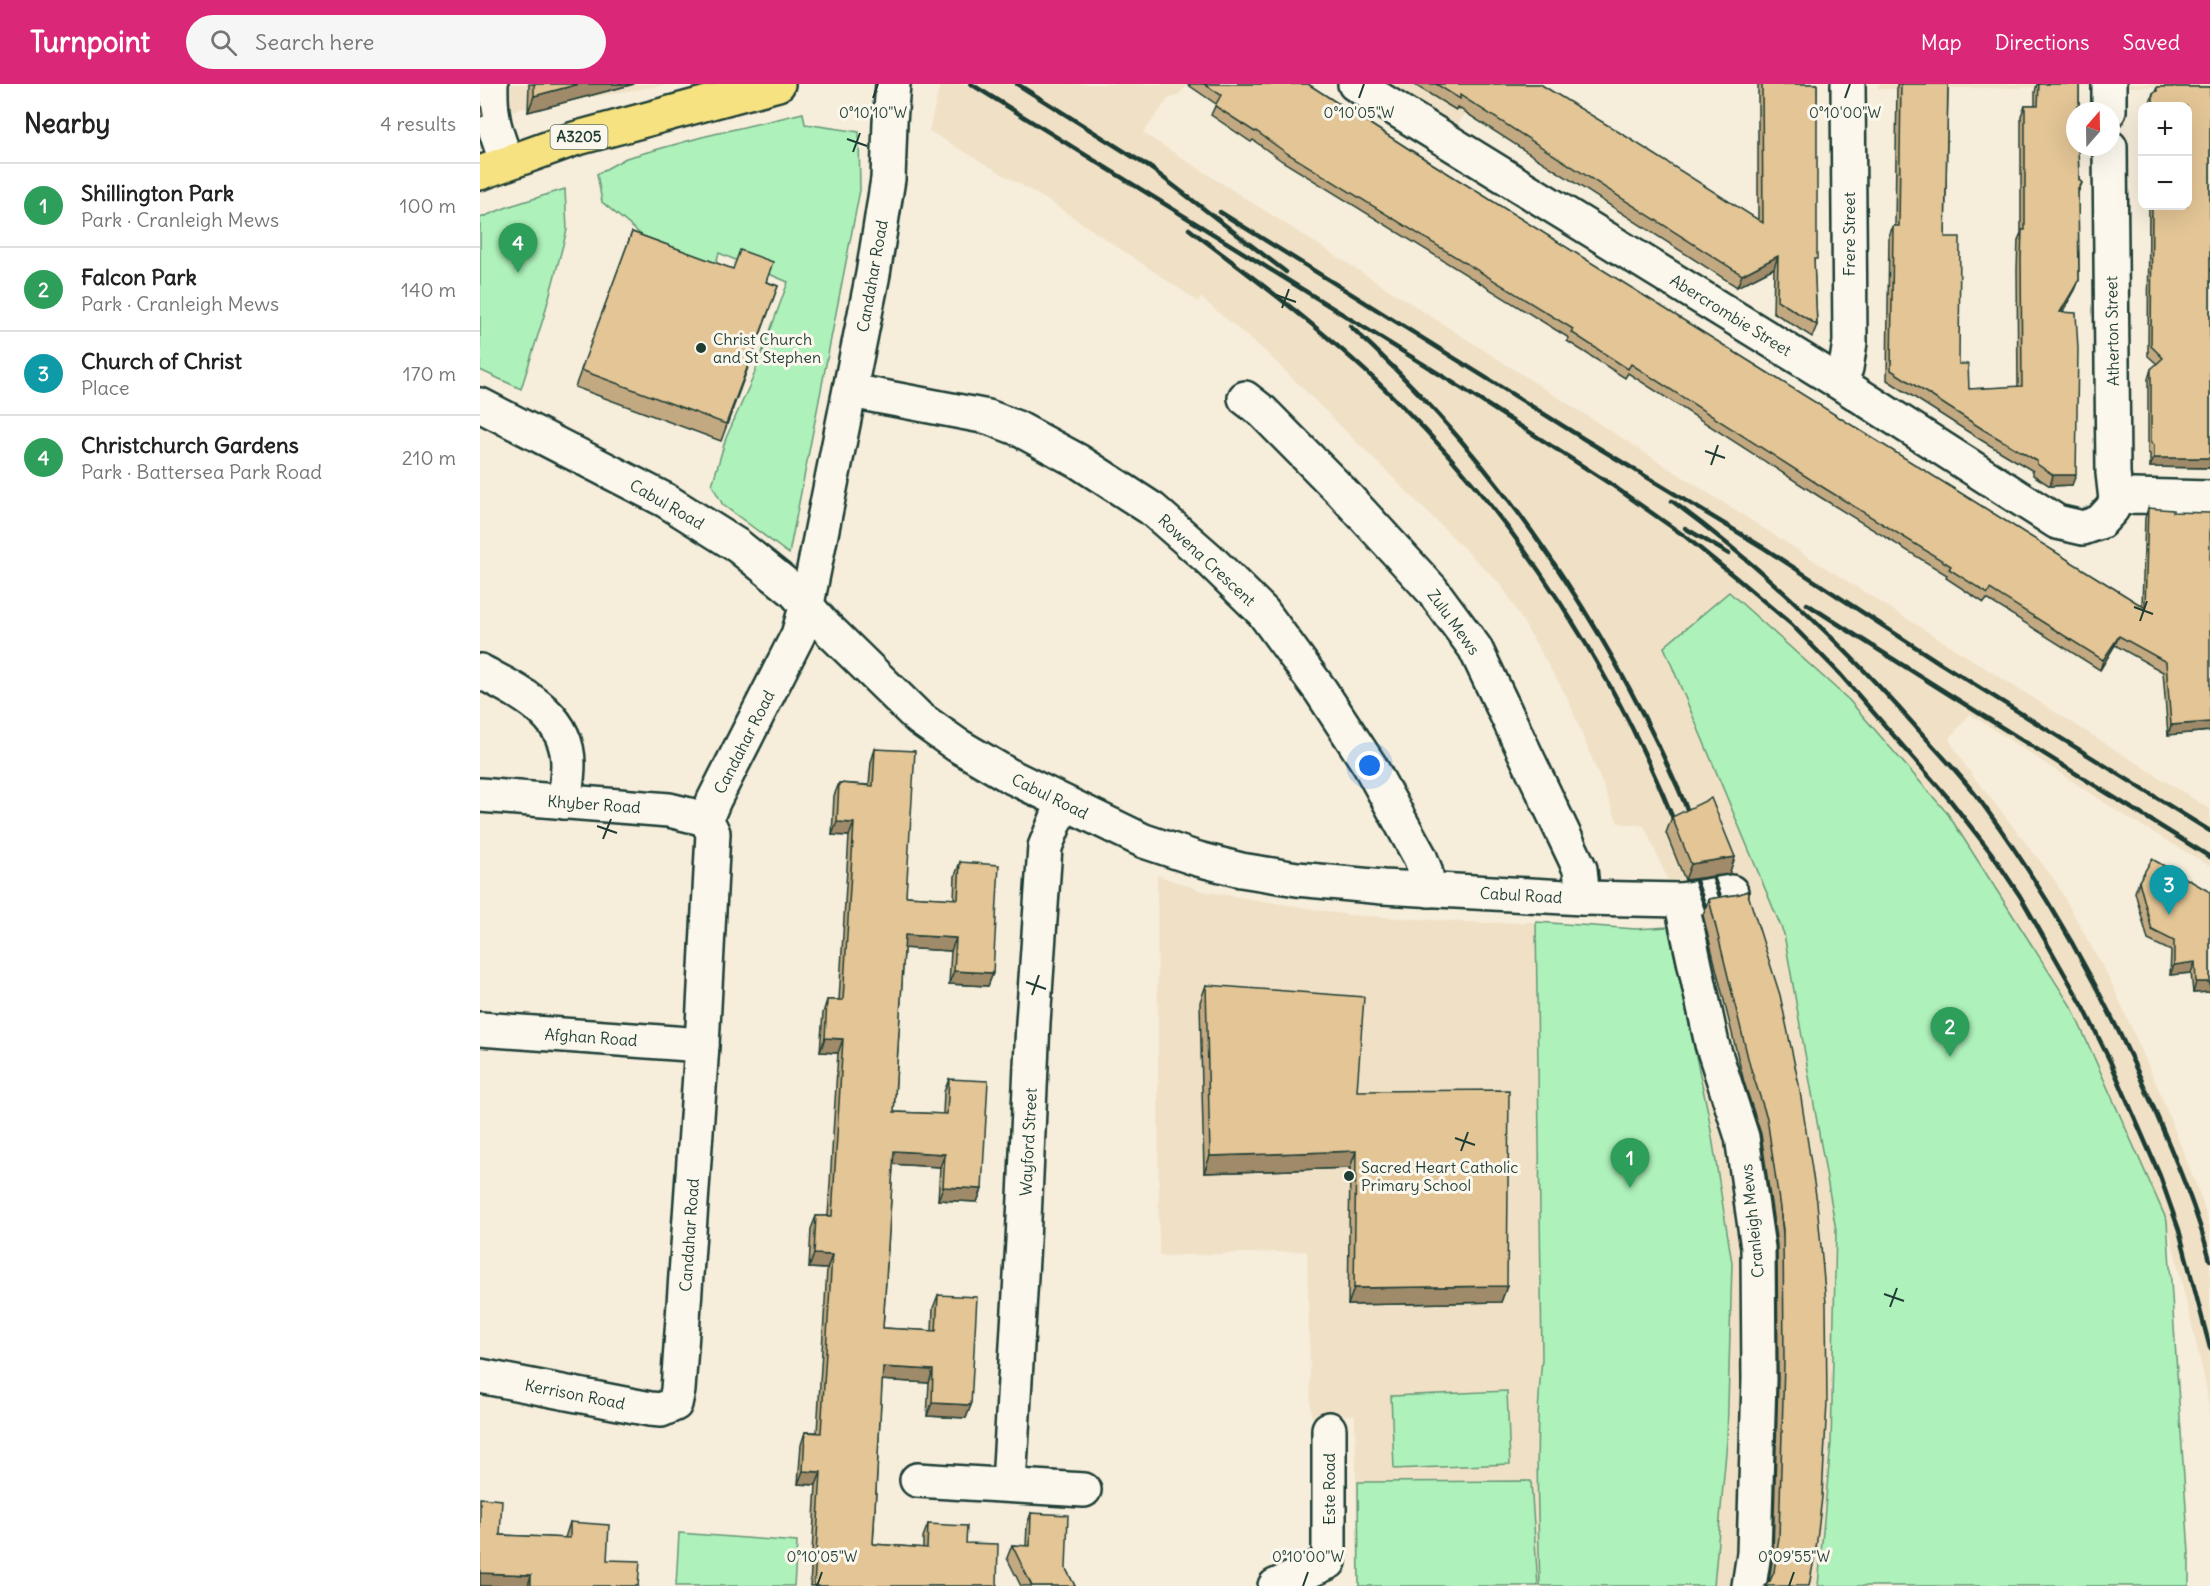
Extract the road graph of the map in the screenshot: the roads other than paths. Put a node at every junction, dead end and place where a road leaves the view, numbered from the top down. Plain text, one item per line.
1 (491, 84) edge
2 (778, 84) edge
3 (893, 84) edge
4 (1355, 84) edge
5 (1848, 84) edge
6 (2109, 84) edge
7 (2109, 102) edge
8 (2110, 156) edge
9 (494, 168) edge
10 (1838, 381) junction
11 (851, 391) junction
12 (1245, 398) dead end
13 (480, 405) edge
14 (2210, 498) edge
15 (2112, 507) junction
16 (807, 604) junction
17 (480, 671) edge
18 (480, 795) edge
19 (564, 802) junction
20 (1063, 803) junction
21 (706, 819) junction
22 (1429, 890) junction
23 (1731, 892) dead end
24 (1583, 898) junction
25 (1681, 900) junction
26 (480, 1029) edge
27 (702, 1045) junction
28 (480, 1376) edge
29 (670, 1407) joint
30 (1329, 1430) dead end
31 (917, 1480) dead end
32 (1009, 1484) junction
33 (1084, 1490) dead end
34 (1275, 1586) edge
35 (1749, 1586) edge

1 - 9 street
2 - 9 highway, A3205
3 - 11 street, Candahar Road
4 - 10 street, Abercrombie Street
5 - 10 street, Frere Street
6 - 7 street
8 - 15 street, Atherton Street
10 - 15 street, Abercrombie Street
11 - 16 street, Candahar Road
11 - 22 street, Rowena Crescent
12 - 24 street, Zulu Mews
13 - 16 street, Cabul Road
14 - 15 street, Abercrombie Street
16 - 20 street, Cabul Road
16 - 21 street, Candahar Road
17 - 19 street
18 - 19 street, Khyber Road
19 - 21 street, Khyber Road
20 - 22 street, Cabul Road
20 - 32 street, Wayford Street
21 - 27 street, Candahar Road
22 - 24 street, Cabul Road
23 - 25 street, Cabul Road
24 - 25 street, Cabul Road
25 - 35 street, Cranleigh Mews
26 - 27 street, Afghan Road
27 - 29 street, Candahar Road
28 - 29 street, Kerrison Road
30 - 34 street, Este Road
31 - 32 street
32 - 33 street

